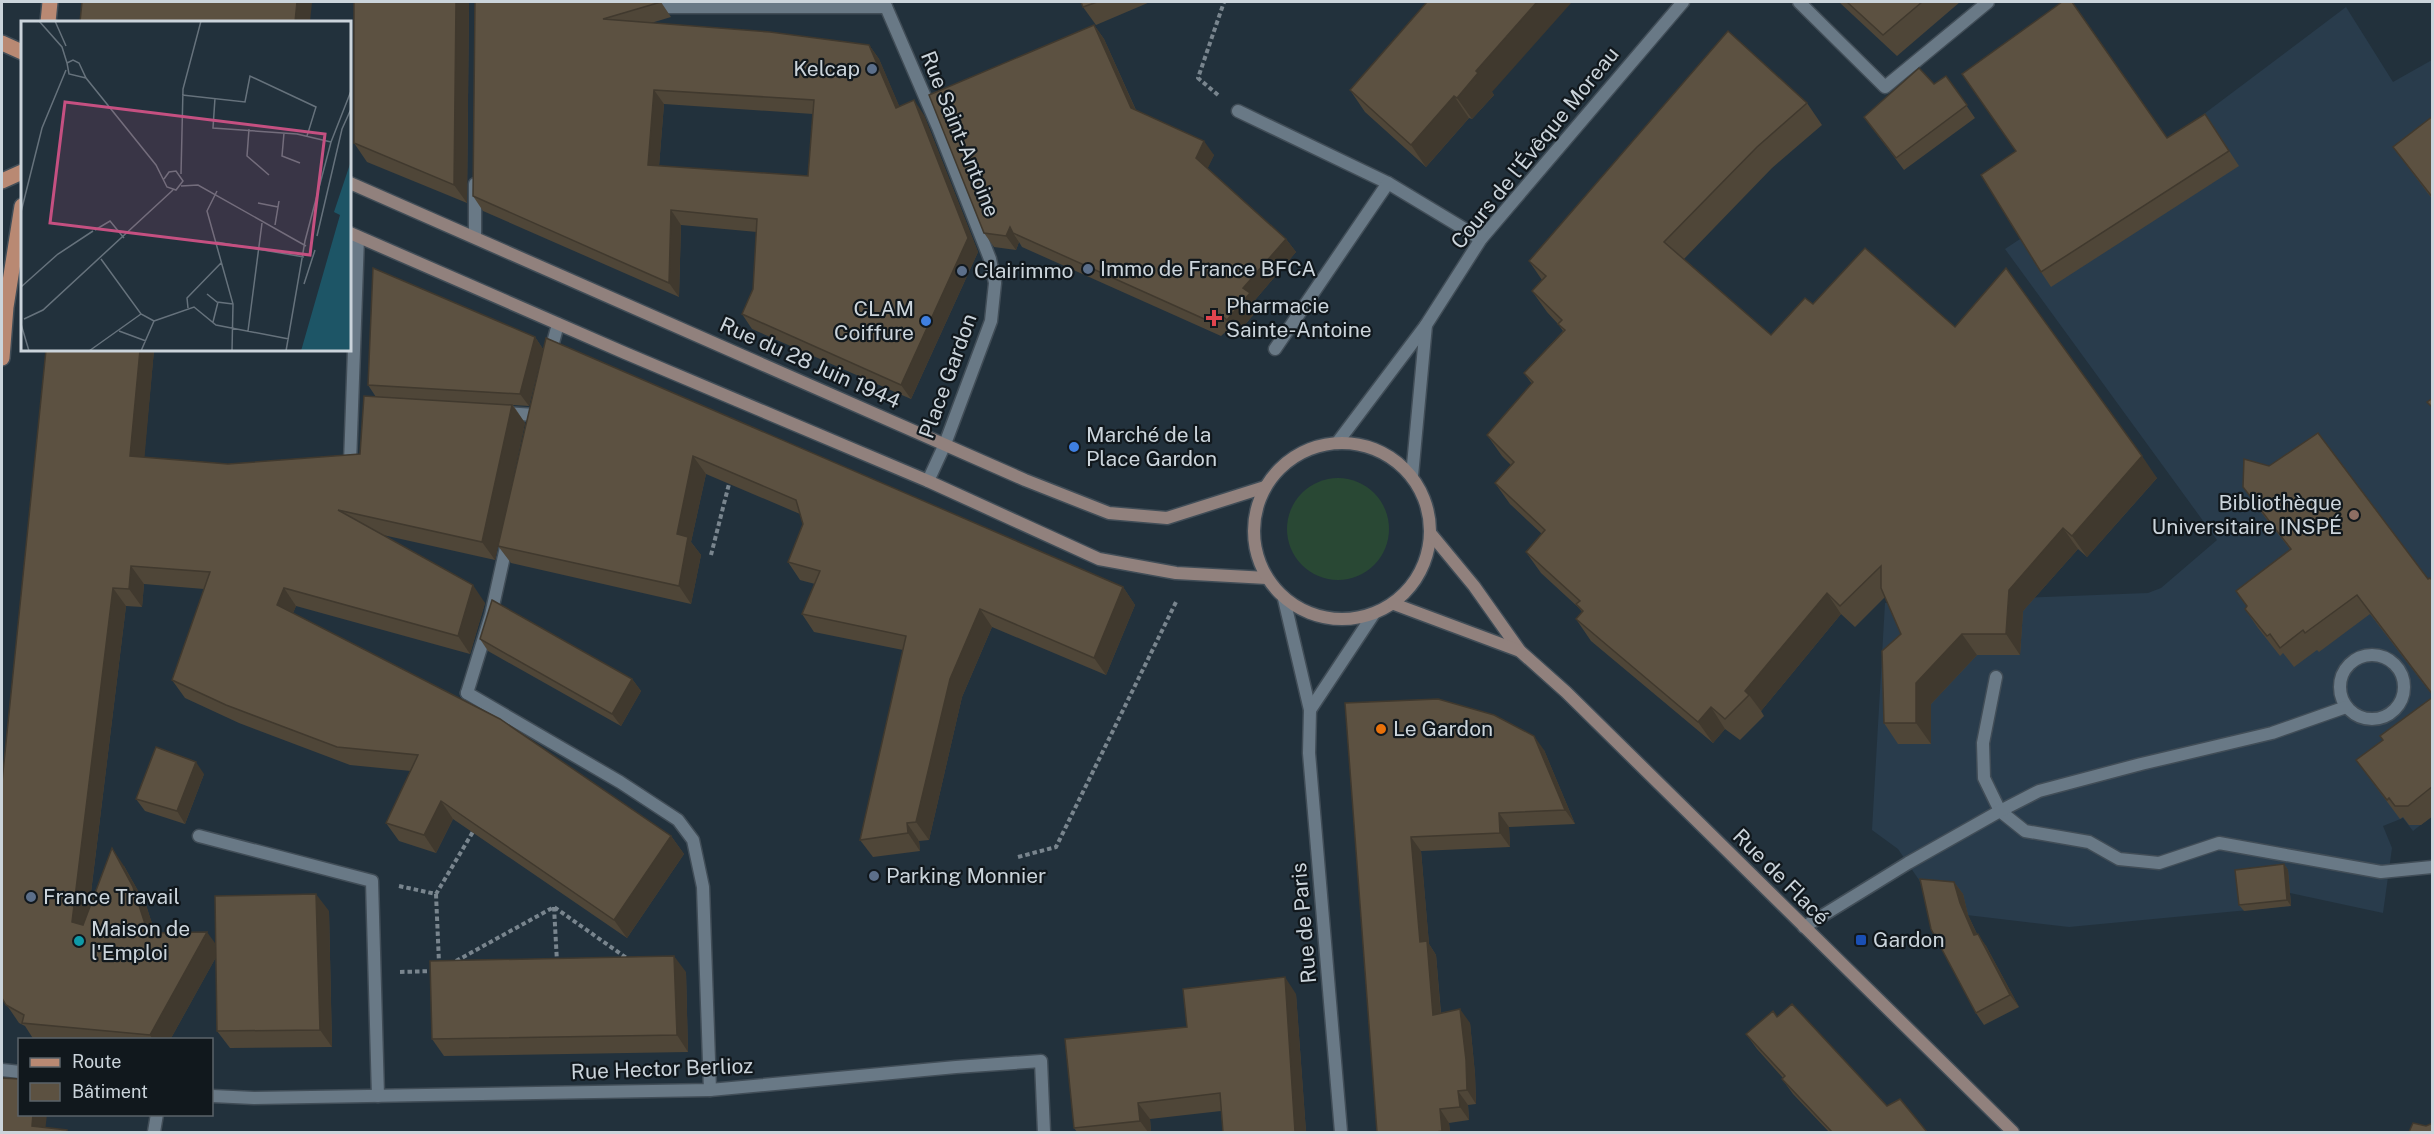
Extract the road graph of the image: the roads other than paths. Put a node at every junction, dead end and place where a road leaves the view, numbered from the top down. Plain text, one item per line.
1 (50, 2) edge
2 (1683, 2) edge
3 (1799, 2) edge
4 (1988, 2) edge
5 (885, 4) edge
6 (745, 5) edge
7 (641, 7) edge
8 (48, 21) edge
9 (2, 43) edge
10 (21, 52) edge
11 (1238, 111) road end
12 (21, 172) edge
13 (475, 175) edge
14 (2, 181) edge
15 (351, 183) edge
16 (1388, 183) junction
17 (21, 212) edge
18 (354, 235) edge
19 (475, 237) junction
20 (1481, 239) junction
21 (995, 283) joint
22 (558, 324) junction
23 (1426, 325) junction
24 (1275, 349) dead end
25 (2, 358) edge
26 (547, 365) edge
27 (489, 412) edge
28 (535, 416) edge
29 (1337, 443) junction
30 (945, 444) junction
31 (350, 463) edge
32 (1412, 476) junction
33 (928, 481) junction
34 (1265, 487) junction
35 (512, 521) edge
36 (1431, 534) junction
37 (1267, 578) junction
38 (1284, 598) junction
39 (1394, 604) junction
40 (1373, 615) junction
41 (1520, 651) junction
42 (1996, 677) dead end
43 (2346, 707) junction
44 (1310, 710) junction
45 (2000, 810) junction
46 (199, 836) dead end
47 (2433, 867) edge
48 (1804, 927) junction
49 (2, 1070) edge
50 (18, 1072) edge
51 (710, 1090) junction
52 (213, 1096) edge
53 (378, 1096) junction
54 (157, 1116) edge
55 (154, 1132) edge
56 (1044, 1132) edge
57 (1341, 1132) edge
58 (2013, 1132) edge

1 - 8 main road
2 - 20 street, Cours de l'Évêque Moreau
3 - 4 street
5 - 6 street
5 - 21 street, Rue Saint-Antoine
6 - 7 street
9 - 10 main road
11 - 16 street
12 - 14 main road
13 - 19 street
15 - 19 main road, Rue du 28 Juin 1944
16 - 20 street
16 - 24 street
17 - 25 main road
18 - 22 main road
18 - 31 street
19 - 30 main road, Rue du 28 Juin 1944
20 - 23 street, Cours de l'Évêque Moreau
21 - 30 street, Place Gardon
22 - 26 street
22 - 33 main road
23 - 29 street, Cours de l'Évêque Moreau
23 - 32 street, Cours de l'Évêque Moreau
27 - 28 street
29 - 32 main road
29 - 34 main road
30 - 33 street, Place Gardon
30 - 34 main road, Rue du 28 Juin 1944
32 - 36 main road
33 - 37 main road
34 - 37 main road
35 - 51 street
36 - 39 main road
36 - 41 main road, Rue de Flacé
37 - 38 main road
38 - 40 main road
38 - 44 street, Rue de Paris
39 - 40 main road
39 - 41 main road, Rue de Flacé
40 - 44 street
41 - 48 main road, Rue de Flacé
42 - 45 street
43 - 43 street
43 - 45 street
44 - 57 street, Rue de Paris
45 - 47 street
45 - 48 street
46 - 53 street
48 - 58 main road, Rue de Flacé
49 - 50 street
51 - 53 street, Rue Hector Berlioz
51 - 56 street, Rue Hector Berlioz
52 - 53 street, Rue Hector Berlioz
54 - 55 street

